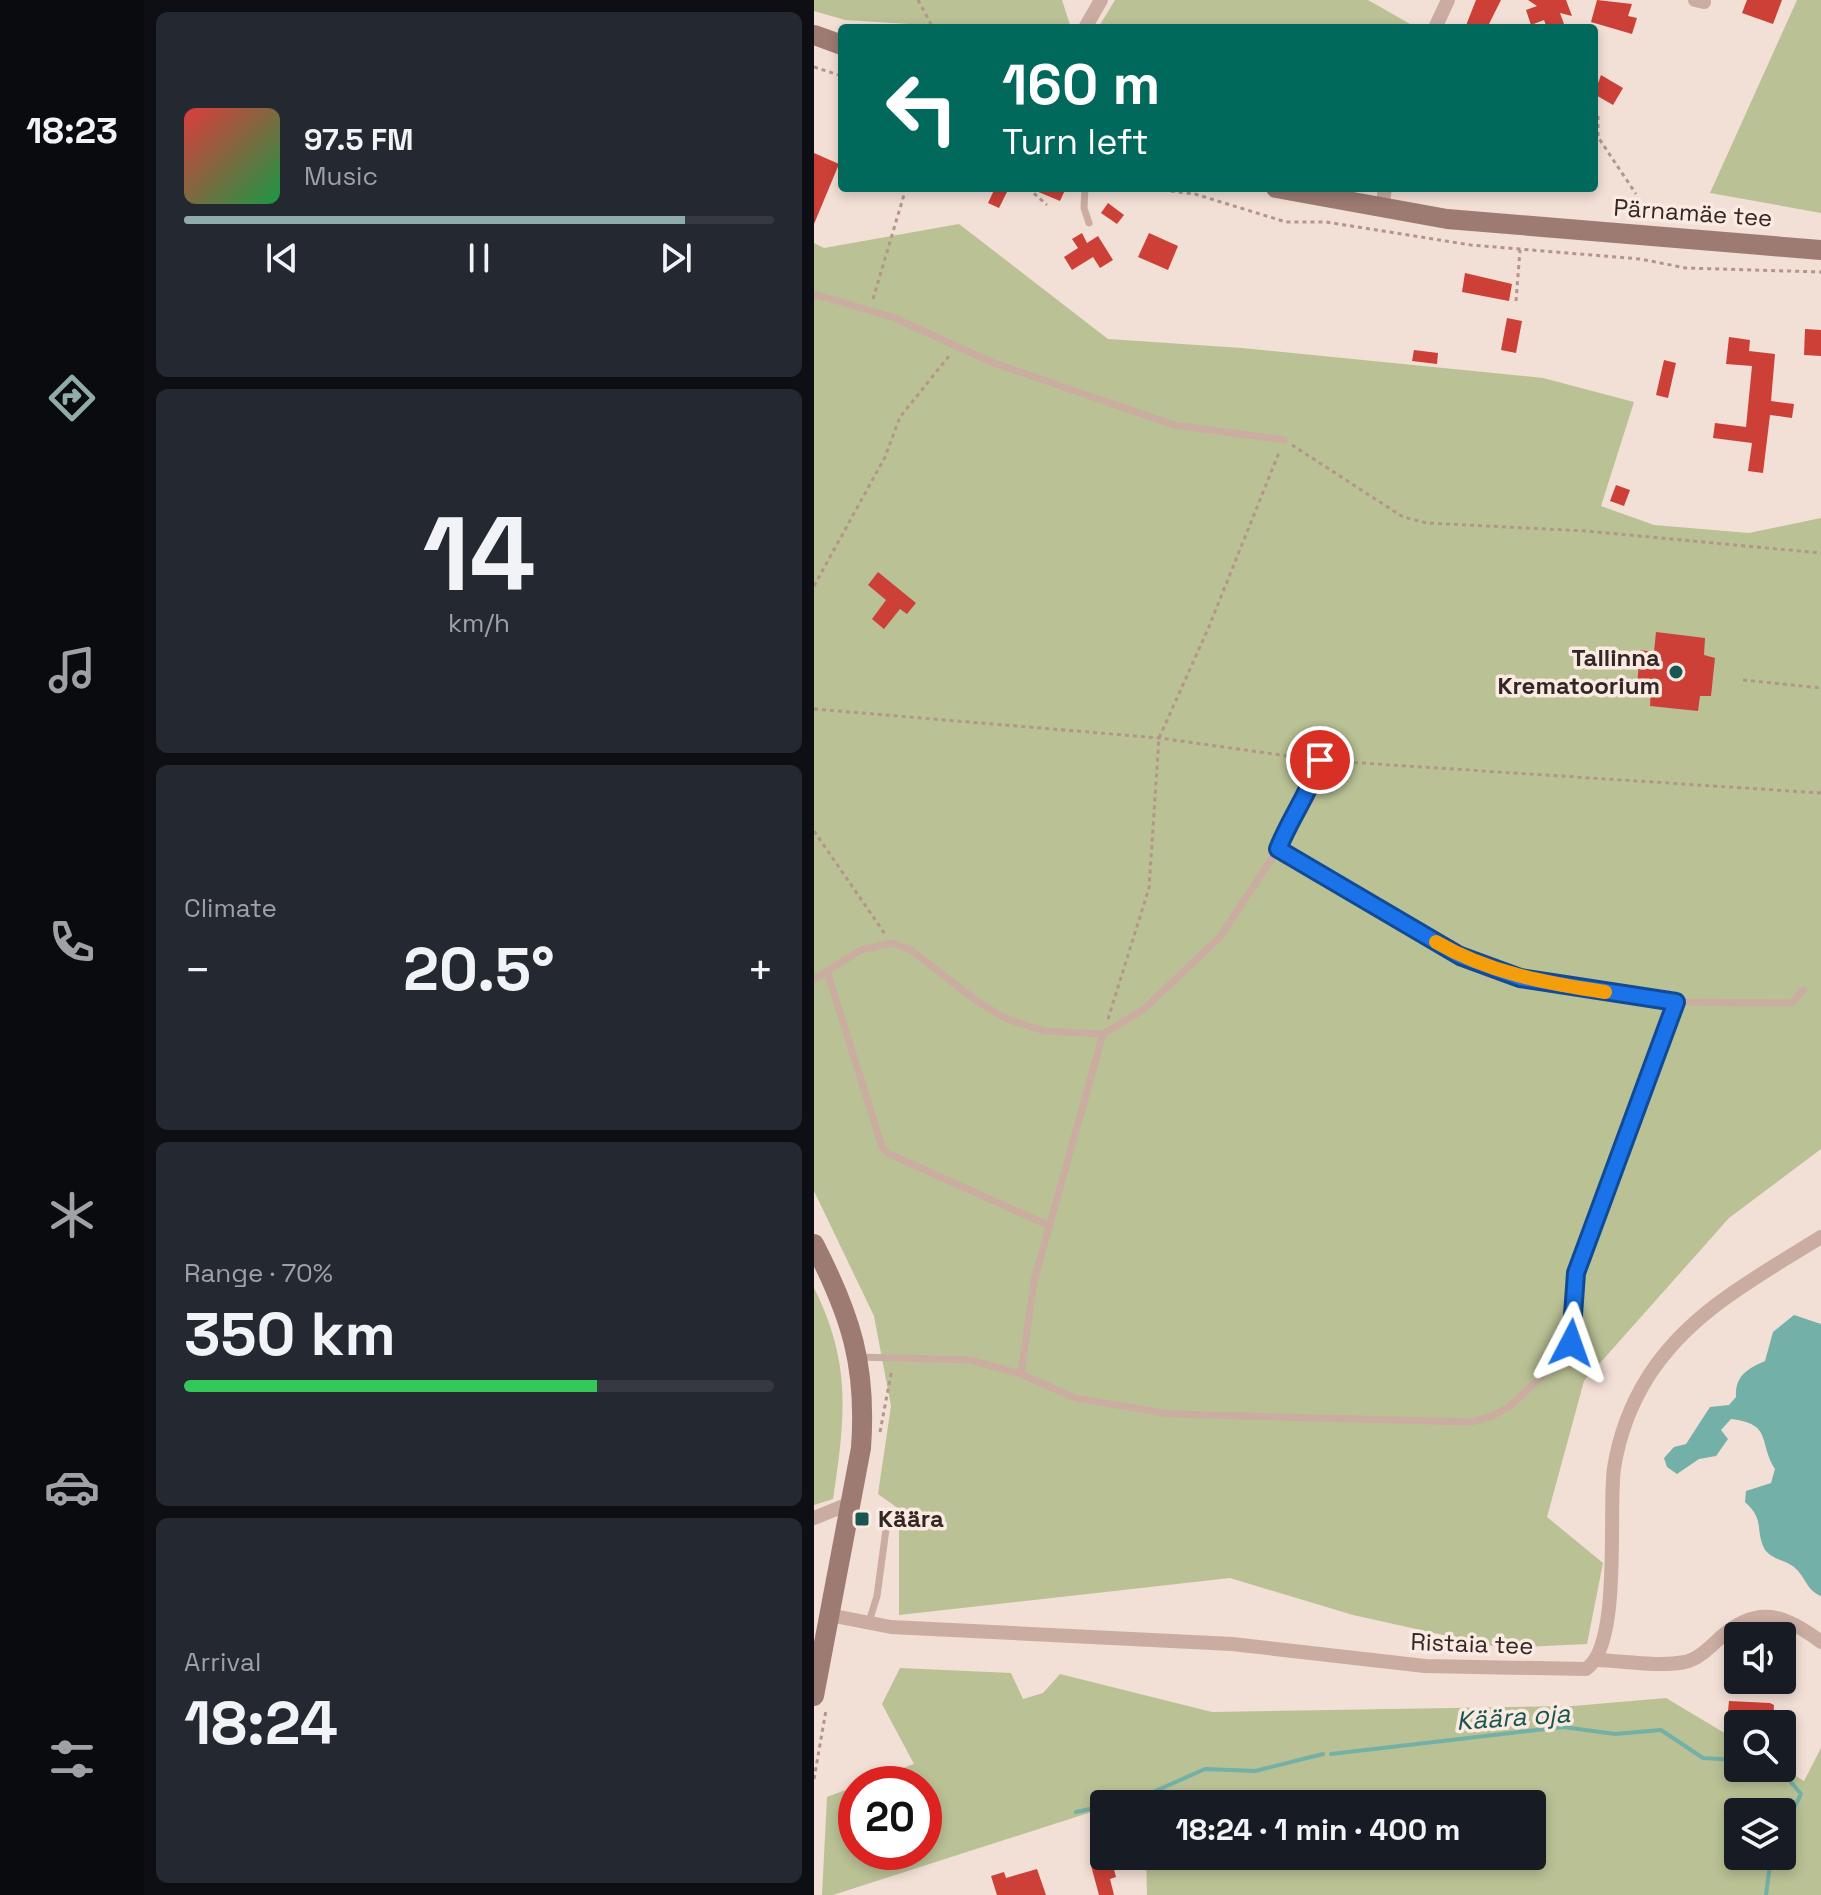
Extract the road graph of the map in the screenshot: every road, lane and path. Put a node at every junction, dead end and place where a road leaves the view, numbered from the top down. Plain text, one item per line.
1 (918, 0) edge
2 (1101, 0) edge
3 (1448, 0) edge
4 (931, 24) edge
5 (1087, 24) edge
6 (1437, 24) edge
7 (814, 35) edge
8 (838, 44) edge
9 (814, 67) edge
10 (838, 75) edge
11 (1598, 116) dead end
12 (905, 192) edge
13 (1032, 192) edge
14 (1085, 192) edge
15 (1295, 192) edge
16 (1384, 192) edge
17 (1636, 194) dead end
18 (1047, 205) dead end
19 (1382, 210) junction
20 (1089, 223) dead end
21 (1521, 226) junction
22 (1821, 250) edge
23 (814, 294) edge
24 (1516, 301) dead end
25 (870, 311) junction
26 (955, 346) junction
27 (1284, 440) junction
28 (1821, 553) edge
29 (814, 586) edge
30 (1743, 680) dead end
31 (1821, 688) edge
32 (814, 709) edge
33 (1159, 738) junction
34 (1320, 760) junction
35 (1821, 793) edge
36 (814, 831) edge
37 (1278, 849) junction
38 (892, 943) junction
39 (827, 971) junction
40 (814, 979) edge
41 (1803, 990) dead end
42 (1676, 1002) junction
43 (1103, 1034) junction
44 (1050, 1226) junction
45 (1821, 1237) edge
46 (814, 1244) edge
47 (860, 1357) junction
48 (893, 1358) junction
49 (1021, 1374) junction
50 (880, 1434) dead end
51 (851, 1503) junction
52 (814, 1518) edge
53 (887, 1522) dead end
54 (829, 1615) junction
55 (869, 1623) junction
56 (1821, 1642) edge
57 (1597, 1660) junction
58 (814, 1696) edge

1 - 4 path
2 - 5 street
3 - 6 street
7 - 8 main road
9 - 10 path
11 - 17 path
12 - 25 path
13 - 18 path
14 - 20 lane
15 - 19 main road, Pärnamäe tee
16 - 19 street
19 - 21 main road, Pärnamäe tee
21 - 22 main road, Pärnamäe tee
21 - 24 path
23 - 25 lane
25 - 26 lane
26 - 27 lane
26 - 29 path
27 - 28 path
27 - 33 path
30 - 31 path
32 - 33 path
33 - 34 path
33 - 43 path
34 - 35 path
34 - 37 lane
36 - 38 path
37 - 42 lane
37 - 43 lane
38 - 39 lane
38 - 43 lane
39 - 40 lane
39 - 44 lane
41 - 42 lane
42 - 49 lane
43 - 44 lane
44 - 49 lane
45 - 57 street
46 - 47 main road
47 - 48 lane
47 - 51 main road
48 - 49 lane
48 - 50 path
51 - 52 street
51 - 54 main road
53 - 55 lane
54 - 55 street, Ristaia tee
54 - 58 main road
55 - 57 street, Ristaia tee
56 - 57 street, Ristaia tee

